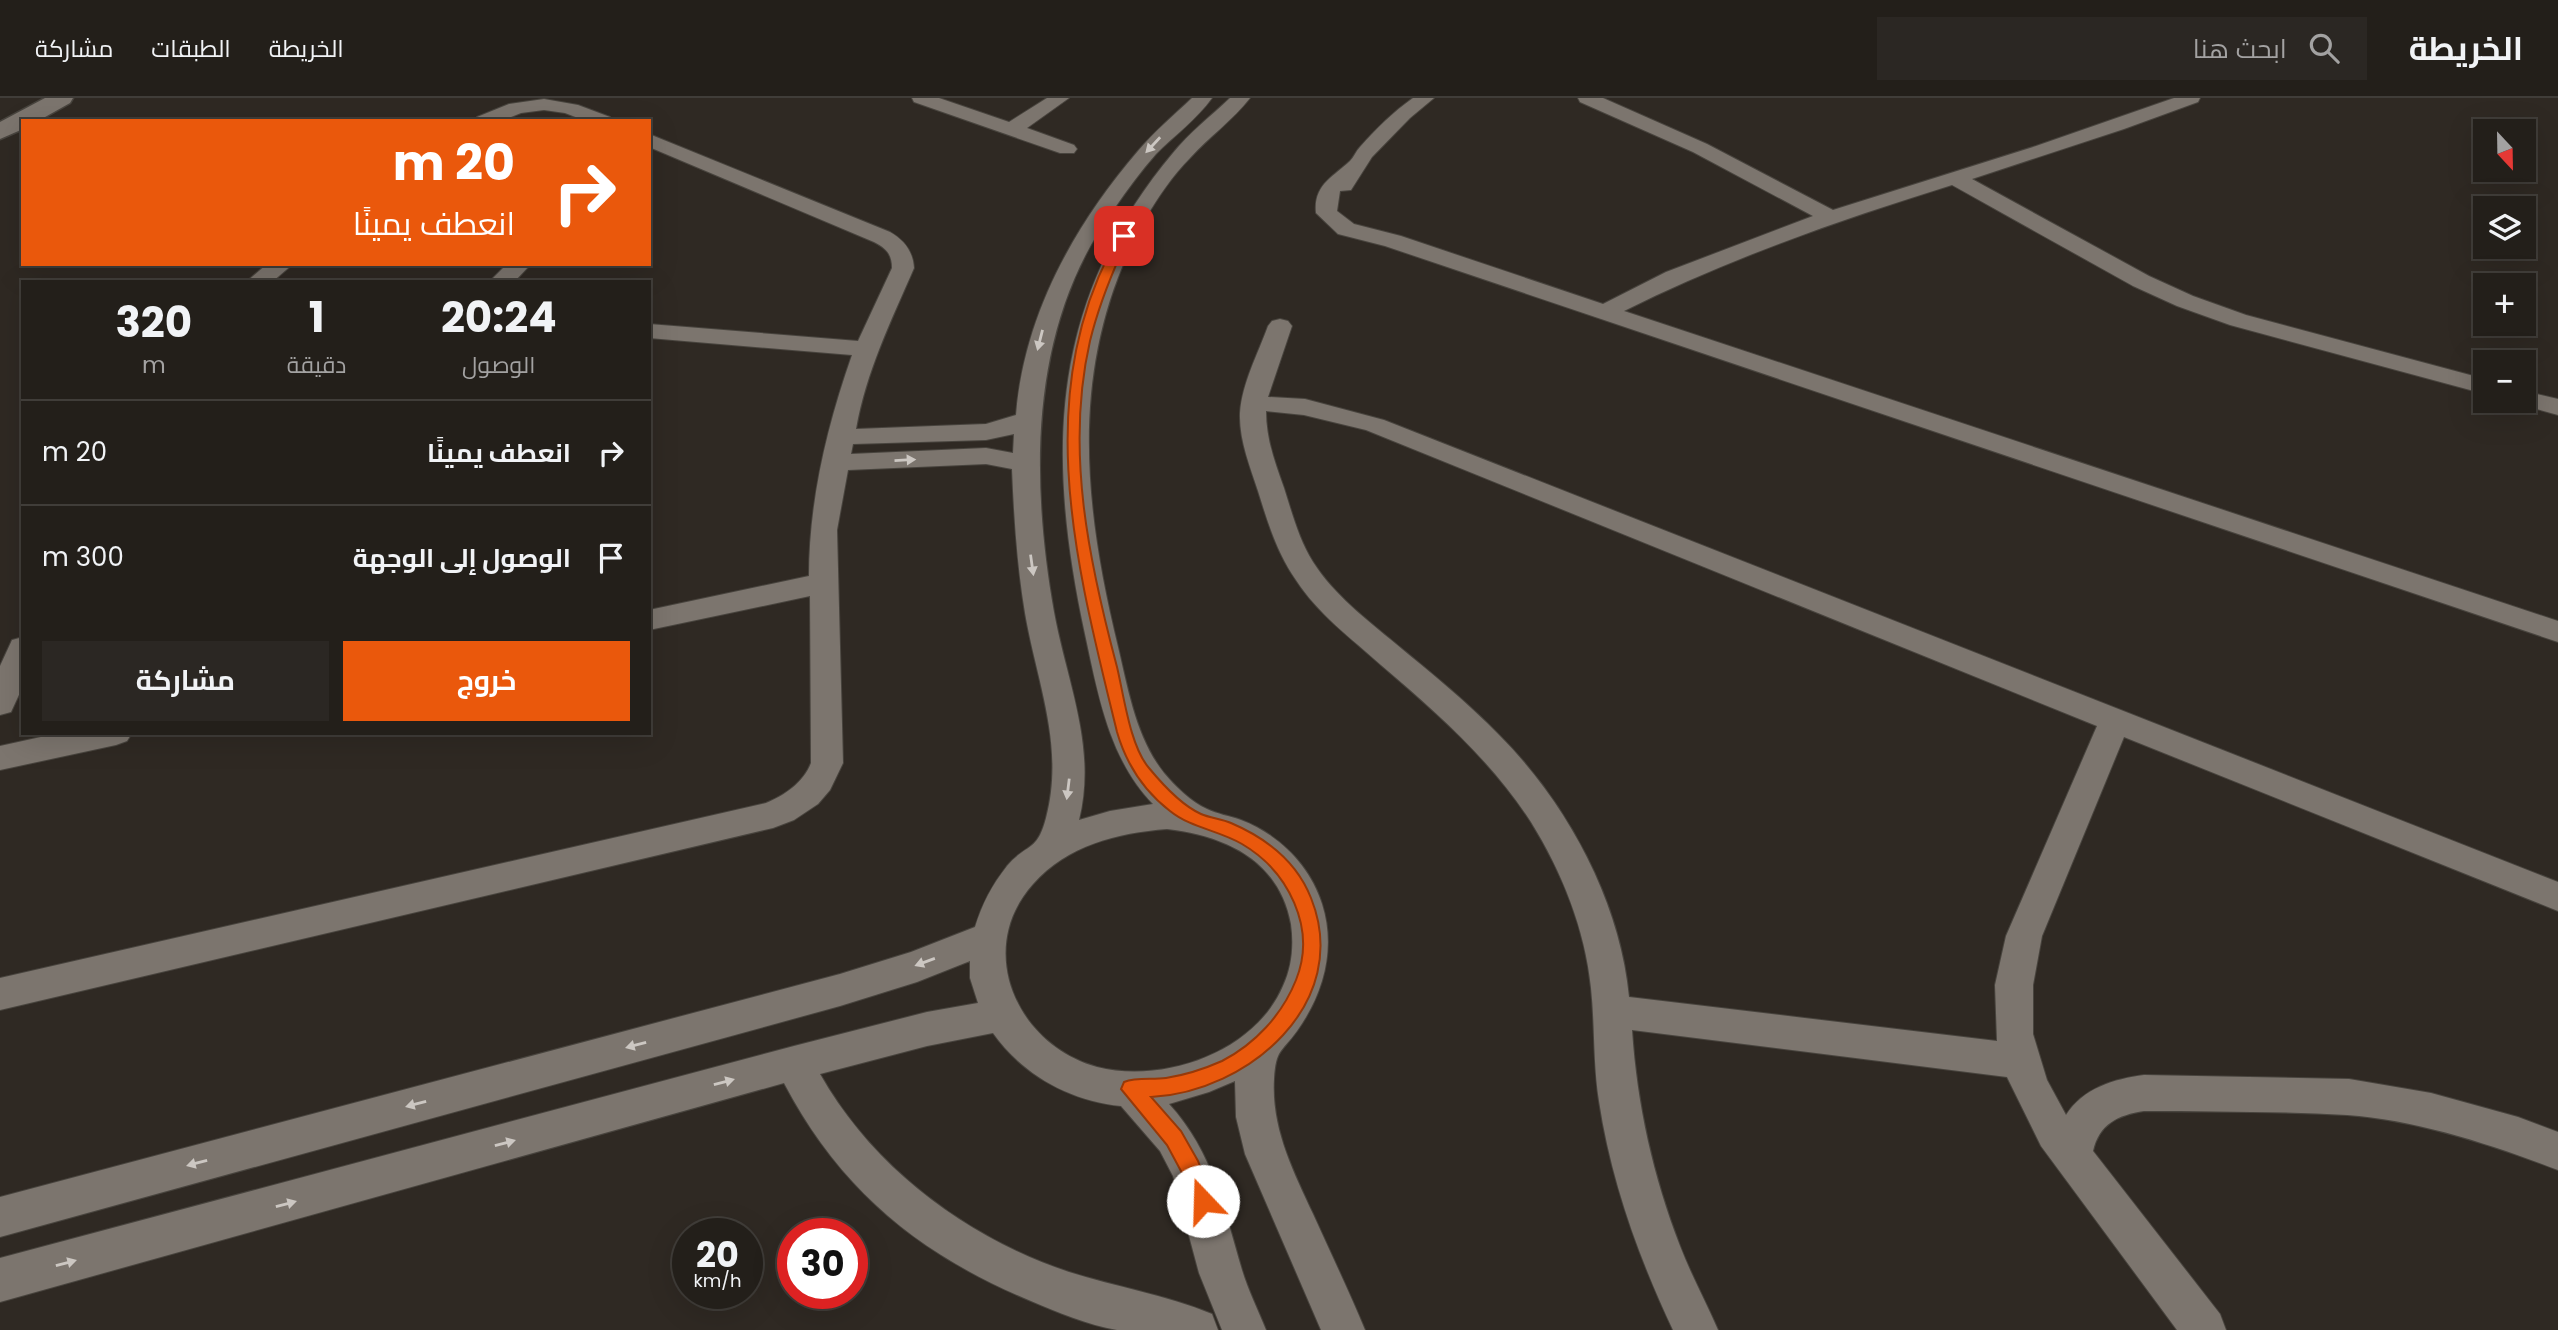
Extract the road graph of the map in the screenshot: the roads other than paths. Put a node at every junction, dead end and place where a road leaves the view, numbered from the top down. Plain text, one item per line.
1 (62, 98) edge
2 (921, 98) edge
3 (1060, 98) edge
4 (1203, 98) edge
5 (1241, 98) edge
6 (1425, 98) edge
7 (1587, 98) edge
8 (2186, 99) edge
9 (24, 119) edge
10 (487, 119) edge
11 (598, 119) edge
12 (21, 120) edge
13 (1011, 130) junction
14 (0, 132) edge
15 (653, 147) edge
16 (1067, 149) dead end
17 (1953, 177) junction
18 (1829, 216) junction
19 (279, 266) edge
20 (518, 266) edge
21 (260, 280) edge
22 (502, 280) edge
23 (1604, 312) junction
24 (1280, 326) dead end
25 (651, 331) edge
26 (866, 349) junction
27 (2473, 384) edge
28 (2536, 401) edge
29 (1254, 403) junction
30 (2558, 407) edge
31 (1027, 419) junction
32 (839, 450) junction
33 (1026, 464) junction
34 (824, 583) junction
35 (651, 620) edge
36 (2558, 632) edge
37 (21, 652) edge
38 (0, 704) edge
39 (2115, 720) junction
40 (107, 735) edge
41 (0, 758) edge
42 (1196, 819) junction
43 (1054, 847) junction
44 (2558, 897) edge
45 (989, 937) junction
46 (0, 994) edge
47 (1610, 1011) junction
48 (1000, 1015) junction
49 (1258, 1048) junction
50 (2020, 1061) junction
51 (794, 1063) junction
52 (1131, 1089) junction
53 (2558, 1151) edge
54 (2072, 1157) junction
55 (0, 1217) edge
56 (0, 1280) edge
57 (1196, 1330) edge
58 (1244, 1330) edge
59 (1343, 1330) edge
60 (1696, 1330) edge
61 (2204, 1330) edge

1 - 9 street
2 - 13 street
3 - 13 street
4 -> 31 street
5 - 42 street
6 - 23 street
7 - 18 street
8 - 17 street
10 - 11 street
12 - 14 street
13 - 16 street
15 - 26 street
17 - 18 street
17 - 27 street
18 - 23 street
19 - 21 street
20 - 22 street
23 - 36 street
24 - 29 street
25 - 26 street
26 - 32 street
28 - 30 street
29 - 39 street
29 - 47 street
31 - 32 street
31 - 33 street
32 -> 33 street
32 - 34 street
33 -> 43 street
34 - 35 street
34 - 46 street
37 - 38 street
39 - 44 street
39 - 50 street
40 - 41 street
42 - 43 street
42 - 49 street
43 - 45 street
45 - 48 street
45 -> 55 street
47 - 50 street
47 - 60 street
48 - 51 street
48 - 52 street
49 - 52 street
49 - 59 street
50 - 54 street
56 -> 51 street
51 - 57 street
52 - 58 street
53 - 54 street
54 - 61 street

